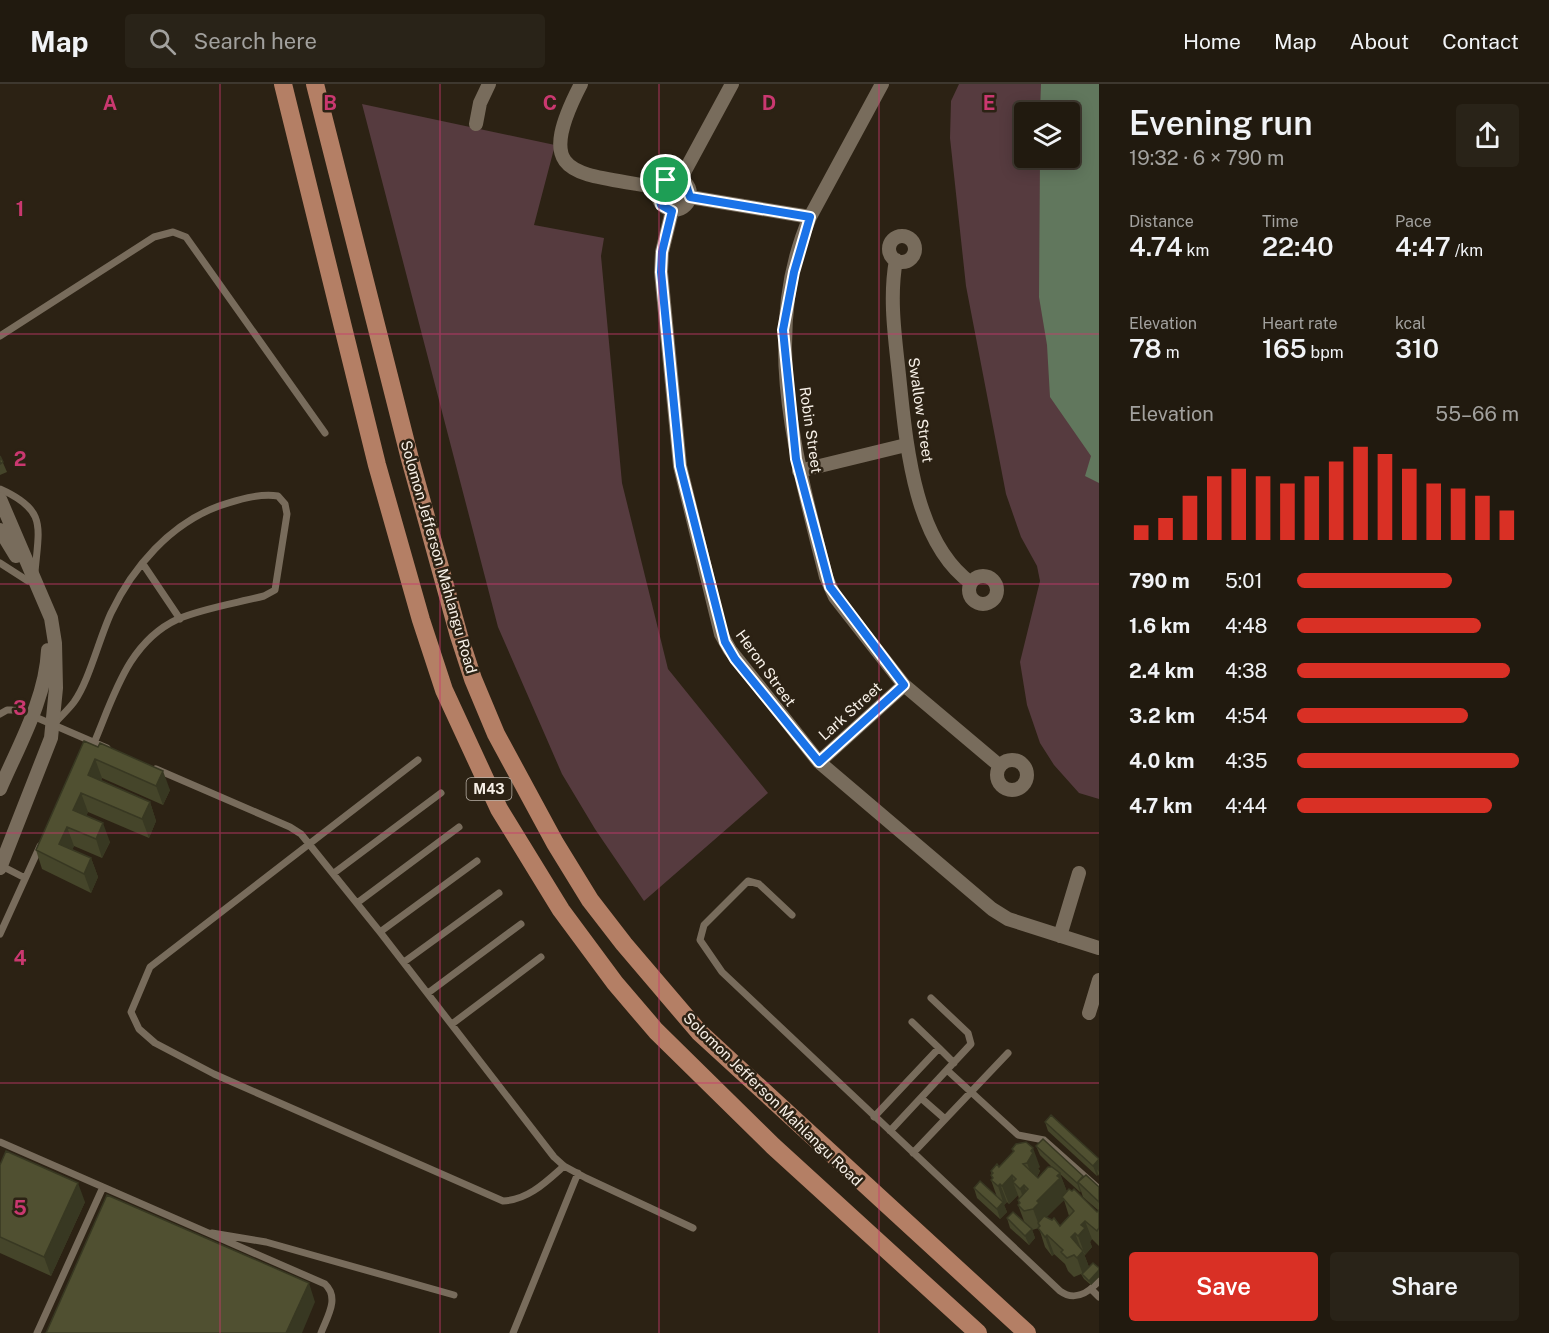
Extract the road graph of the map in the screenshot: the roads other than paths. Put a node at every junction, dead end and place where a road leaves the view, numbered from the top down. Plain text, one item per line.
1 (283, 84) edge
2 (315, 84) edge
3 (489, 84) edge
4 (581, 84) edge
5 (732, 84) edge
6 (882, 84) edge
7 (476, 124) dead end
8 (681, 180) junction
9 (659, 188) junction
10 (690, 197) junction
11 (672, 211) junction
12 (810, 217) junction
13 (896, 261) dead end
14 (0, 336) edge
15 (326, 433) dead end
16 (906, 445) junction
17 (800, 471) junction
18 (0, 489) edge
19 (0, 499) edge
20 (0, 530) edge
21 (0, 563) edge
22 (143, 564) junction
23 (31, 580) junction
24 (971, 583) dead end
25 (180, 618) junction
26 (904, 685) junction
27 (0, 714) edge
28 (32, 716) junction
29 (54, 725) junction
30 (91, 741) junction
31 (83, 751) edge
32 (116, 752) edge
33 (418, 760) dead end
34 (819, 762) junction
35 (148, 766) edge
36 (1000, 766) dead end
37 (0, 789) edge
38 (441, 793) dead end
39 (459, 827) dead end
40 (44, 836) edge
41 (309, 843) junction
42 (477, 861) dead end
43 (0, 866) edge
44 (334, 873) junction
45 (1079, 873) dead end
46 (25, 879) junction
47 (499, 893) dead end
48 (357, 903) junction
49 (792, 915) dead end
50 (521, 924) dead end
51 (380, 932) junction
52 (0, 934) edge
53 (1060, 936) junction
54 (1099, 948) edge
55 (541, 957) dead end
56 (404, 962) junction
57 (1099, 980) edge
58 (428, 993) junction
59 (931, 998) dead end
60 (1089, 1013) dead end
61 (912, 1022) dead end
62 (452, 1024) junction
63 (939, 1048) junction
64 (1008, 1053) dead end
65 (954, 1063) junction
66 (947, 1070) junction
67 (971, 1092) junction
68 (921, 1098) junction
69 (874, 1117) junction
70 (945, 1119) junction
71 (890, 1131) junction
72 (0, 1142) edge
73 (913, 1153) junction
74 (564, 1166) junction
75 (578, 1173) junction
76 (103, 1187) junction
77 (1099, 1189) edge
78 (693, 1228) dead end
79 (200, 1231) junction
80 (1099, 1281) edge
81 (1091, 1289) junction
82 (454, 1295) dead end
83 (1099, 1297) edge
84 (37, 1333) edge
85 (321, 1333) edge
86 (513, 1333) edge
87 (978, 1333) edge
88 (1027, 1333) edge

1 - 87 main road, Solomon Jefferson Mahlangu Road / M43
2 - 88 main road, Solomon Jefferson Mahlangu Road / M43
3 - 7 street
4 - 9 street
5 - 8 street
6 - 12 street, Robin Street
8 - 9 street
8 - 10 street
9 - 11 street
10 - 11 street
10 - 12 street
11 - 34 street, Heron Street
12 - 17 street, Robin Street
13 - 16 street, Swallow Street
14 - 15 lane
16 - 17 street
16 - 24 street, Swallow Street
17 - 26 street, Robin Street
18 - 23 lane
19 - 23 street
20 - 23 street
21 - 23 lane
22 - 25 lane
22 - 25 lane
22 - 29 lane
23 - 28 street
23 - 29 street
25 - 30 lane
26 - 34 street, Lark Street
26 - 36 street, Robin Street
27 - 28 lane
28 - 29 lane
28 - 37 street
29 - 30 lane
29 - 43 street
30 - 31 lane
30 - 32 lane
33 - 41 lane
34 - 53 street, Heron Street
35 - 41 lane
38 - 44 lane
39 - 48 lane
40 - 46 lane
41 - 44 lane
41 - 74 lane
42 - 51 lane
43 - 46 lane
44 - 48 lane
45 - 53 street
46 - 52 lane
47 - 56 lane
48 - 51 lane
49 - 69 lane
50 - 58 lane
51 - 56 lane
53 - 54 street, Heron Street
55 - 62 lane
56 - 58 lane
57 - 60 street
58 - 62 lane
59 - 65 lane
61 - 63 lane
62 - 74 lane
63 - 65 lane
63 - 69 lane
64 - 67 lane
65 - 66 lane
66 - 67 lane
66 - 68 lane
67 - 70 lane
67 - 77 lane
68 - 70 lane
68 - 71 lane
69 - 71 lane
70 - 73 lane
71 - 73 lane
72 - 76 lane
73 - 81 lane
74 - 75 lane
75 - 78 lane
75 - 86 lane
76 - 79 lane
76 - 84 lane
79 - 82 lane
79 - 85 lane
80 - 81 lane
81 - 83 lane

